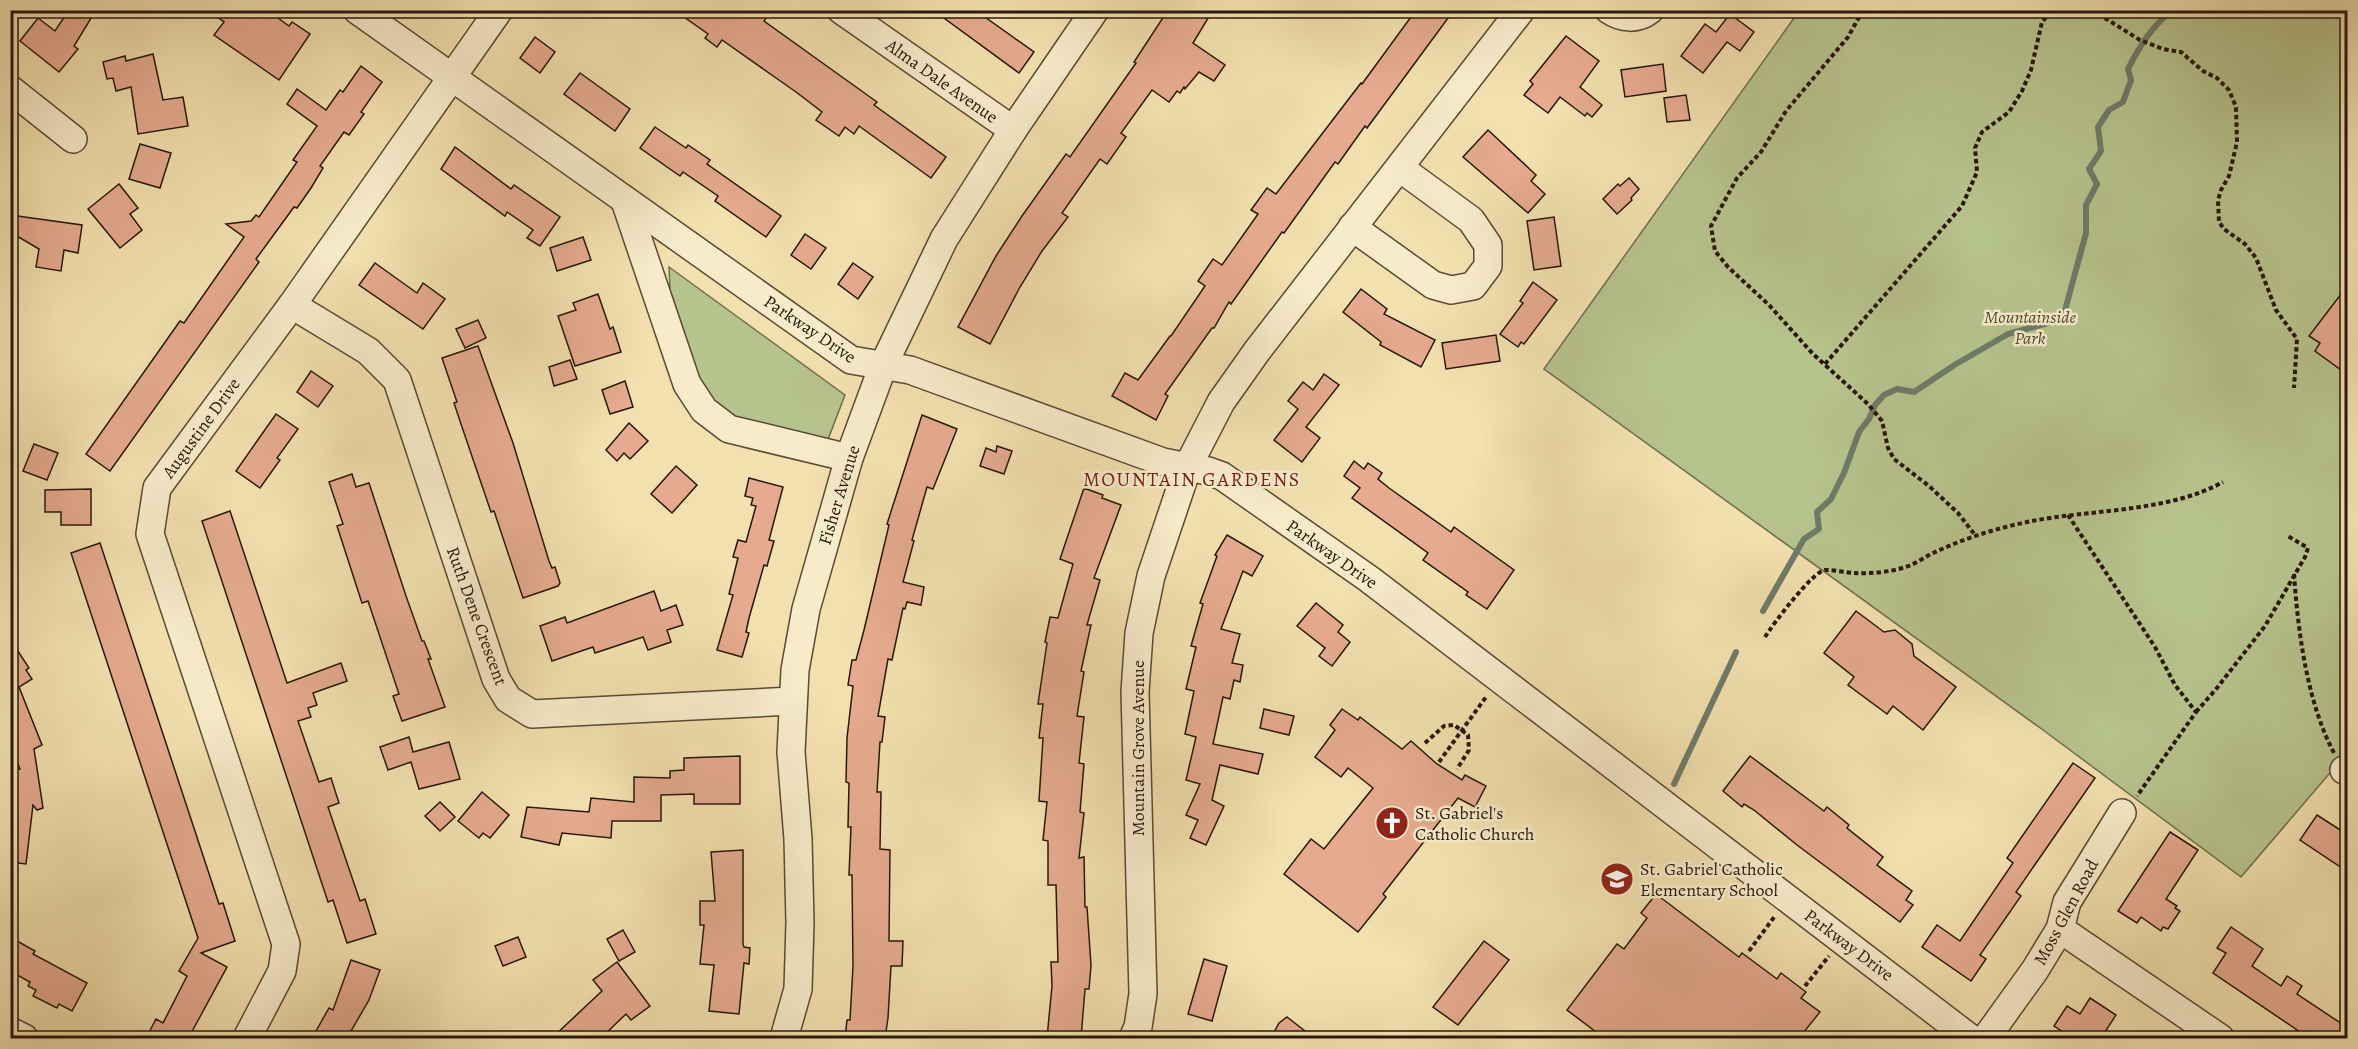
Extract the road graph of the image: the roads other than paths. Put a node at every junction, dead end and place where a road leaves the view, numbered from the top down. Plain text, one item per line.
1 (357, 10) edge
2 (499, 10) edge
3 (841, 10) edge
4 (1095, 10) edge
5 (1521, 10) edge
6 (1609, 10) edge
7 (1650, 10) edge
8 (450, 77) junction
9 (10, 89) edge
10 (1013, 130) junction
11 (73, 139) dead end
12 (1400, 168) junction
13 (625, 201) junction
14 (1352, 227) junction
15 (292, 305) junction
16 (883, 366) junction
17 (849, 458) junction
18 (1188, 466) junction
19 (792, 701) junction
20 (2122, 813) road end
21 (2060, 929) junction
22 (10, 1031) edge
23 (24, 1038) edge
24 (247, 1038) edge
25 (784, 1038) edge
26 (1133, 1038) edge
27 (1970, 1038) edge
28 (1986, 1038) edge
29 (2220, 1038) edge

1 - 8 street, Parkway Drive
2 - 8 street, Augustine Drive
3 - 10 street, Alma Dale Avenue
4 - 10 street, Fisher Avenue
5 - 12 street, Mountain Grove Avenue
6 - 7 street
8 - 13 street, Parkway Drive
8 - 15 street, Augustine Drive
9 - 11 street
10 - 16 street, Fisher Avenue
12 - 14 street, Mountain Grove Avenue
12 - 14 street
13 - 16 street, Parkway Drive
13 - 17 street
14 - 18 street, Mountain Grove Avenue
15 - 19 street, Ruth Dene Crescent
15 - 24 street, Augustine Drive
16 - 17 street, Fisher Avenue
16 - 18 street, Parkway Drive
17 - 19 street, Fisher Avenue
18 - 26 street, Mountain Grove Avenue
18 - 27 street, Parkway Drive
19 - 25 street, Fisher Avenue
20 - 21 street, Moss Glen Road
21 - 28 street, Moss Glen Road
21 - 29 street
22 - 23 street

